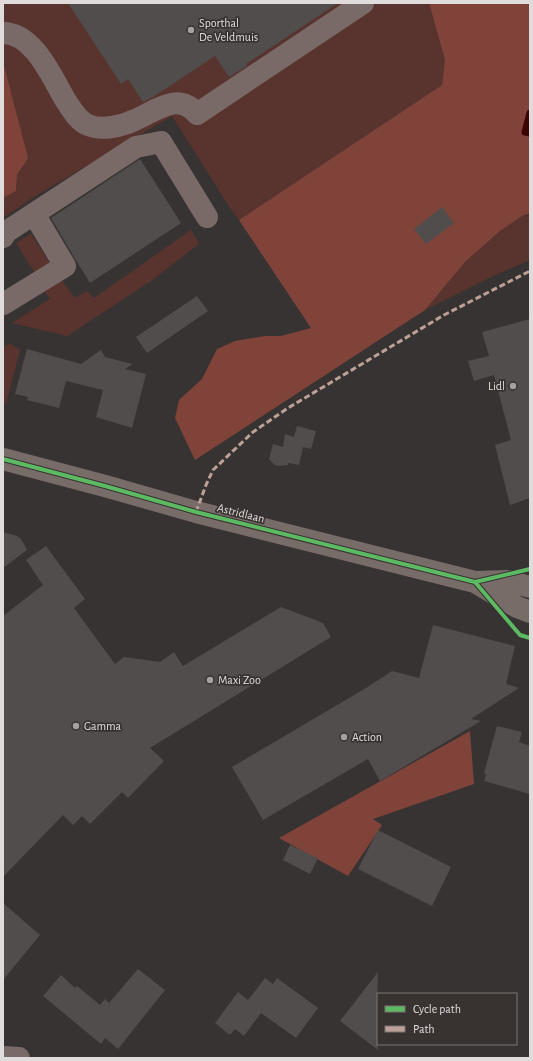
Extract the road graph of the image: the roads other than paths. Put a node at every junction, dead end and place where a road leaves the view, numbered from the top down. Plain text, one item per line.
1 (363, 3) edge
2 (3, 33) edge
3 (34, 214) junction
4 (207, 217) dead end
5 (3, 237) edge
6 (3, 304) edge
7 (3, 459) edge
8 (475, 582) junction
9 (530, 587) edge
10 (530, 612) edge
11 (3, 1057) edge
12 (19, 1058) edge

1 - 2 street
3 - 4 street
3 - 5 street
3 - 6 street
7 - 8 main road, Astridlaan
8 - 9 main road, Astridlaan
8 - 10 main road, Astridlaan
11 - 12 street

